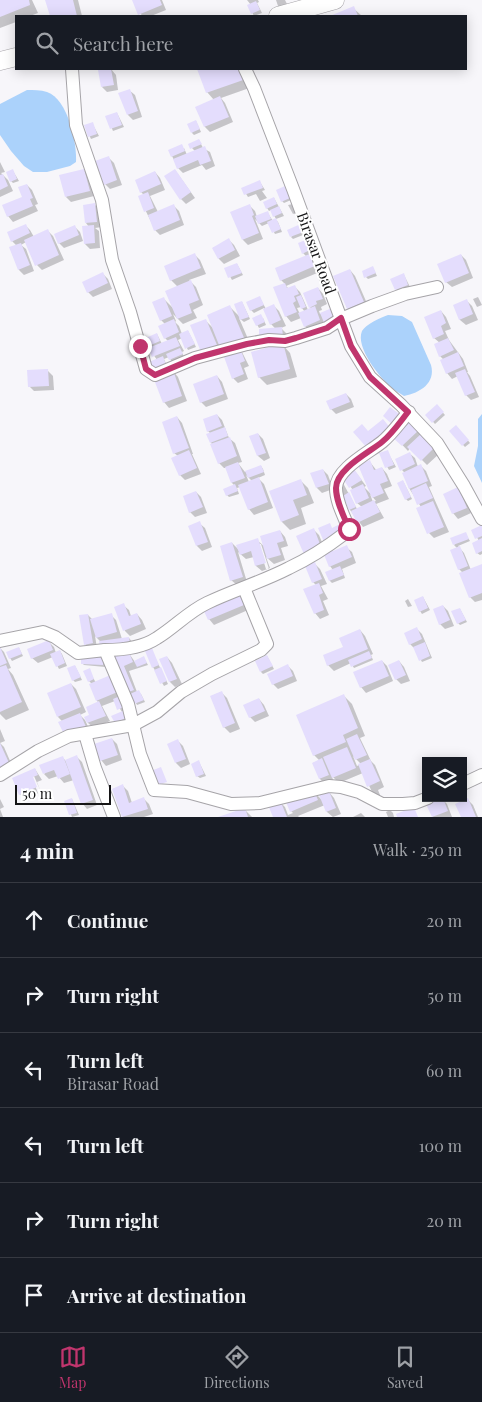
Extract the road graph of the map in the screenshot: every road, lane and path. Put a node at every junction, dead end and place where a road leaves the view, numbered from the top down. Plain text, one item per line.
1 (335, 0) edge
2 (281, 15) edge
3 (15, 57) edge
4 (0, 61) edge
5 (72, 70) edge
6 (246, 70) edge
7 (437, 287) dead end
8 (341, 318) junction
9 (408, 412) junction
10 (482, 519) edge
11 (244, 588) junction
12 (0, 641) edge
13 (106, 650) junction
14 (133, 725) junction
15 (85, 734) junction
16 (0, 775) edge
17 (482, 775) edge
18 (467, 782) edge
19 (422, 800) edge
20 (114, 817) edge

1 - 2 main road
3 - 4 main road
5 - 8 street
6 - 8 street, Birasar Road
7 - 8 street
8 - 9 street, Birasar Road
9 - 10 street, Birasar Road
9 - 11 street
11 - 13 street
11 - 14 street
12 - 13 street
13 - 14 street
14 - 15 street
14 - 19 street
15 - 16 street
15 - 20 street
17 - 18 street

